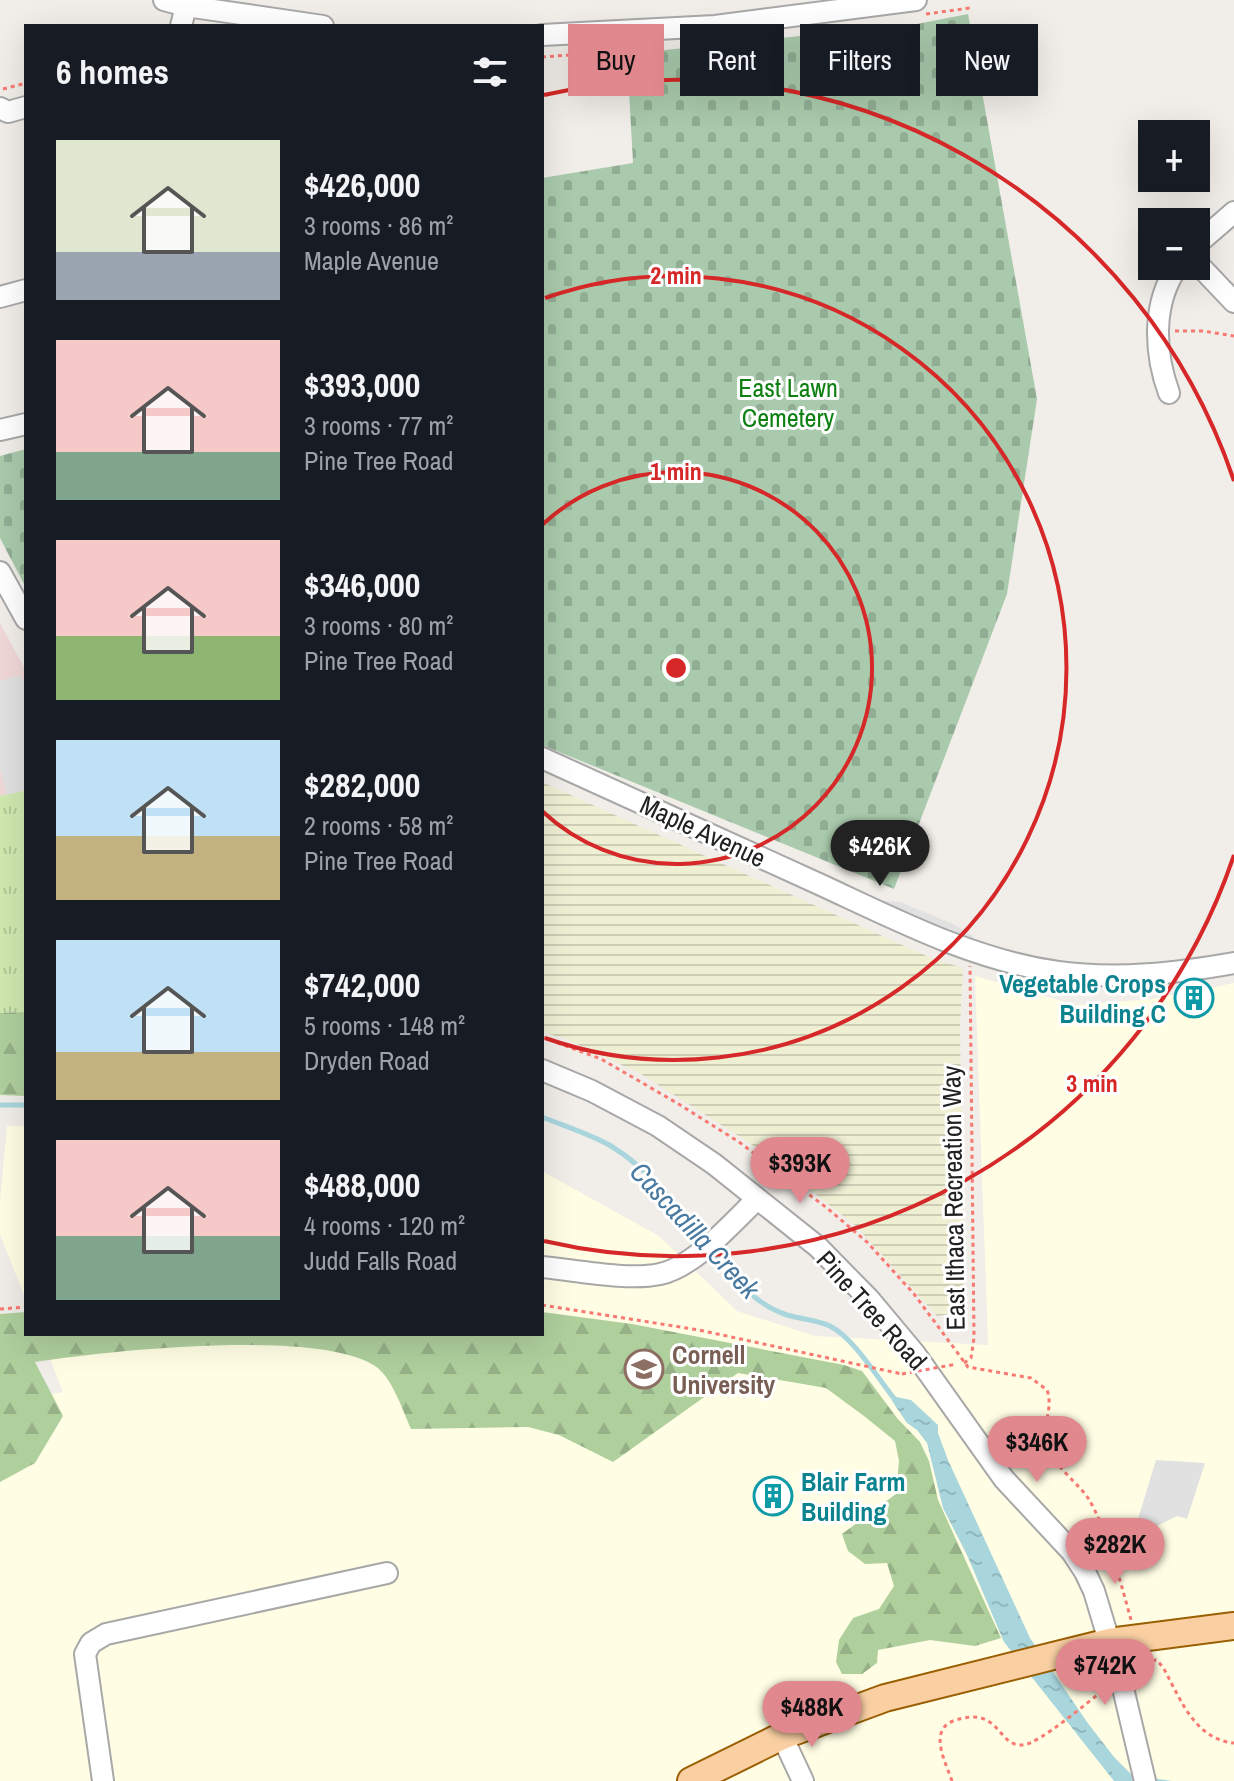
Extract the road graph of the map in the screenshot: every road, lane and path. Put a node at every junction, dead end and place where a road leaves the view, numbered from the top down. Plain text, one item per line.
1 (164, 0) edge
2 (916, 0) edge
3 (799, 7) edge
4 (184, 16) edge
5 (295, 24) edge
6 (544, 35) edge
7 (24, 84) edge
8 (0, 90) edge
9 (0, 108) edge
10 (24, 108) edge
11 (1234, 212) edge
12 (1210, 233) edge
13 (1210, 277) edge
14 (1171, 280) edge
15 (24, 291) edge
16 (0, 297) edge
17 (1234, 302) edge
18 (1172, 324) dead end
19 (1234, 336) edge
20 (1169, 393) dead end
21 (24, 424) edge
22 (0, 430) edge
23 (0, 572) edge
24 (24, 615) edge
25 (544, 759) edge
26 (1234, 963) edge
27 (970, 965) dead end
28 (544, 1038) edge
29 (544, 1071) edge
30 (757, 1199) junction
31 (544, 1267) edge
32 (544, 1305) edge
33 (24, 1307) edge
34 (0, 1309) edge
35 (964, 1363) junction
36 (387, 1573) dead end
37 (1129, 1614) dead end
38 (1234, 1626) edge
39 (1109, 1642) junction
40 (1141, 1662) dead end
41 (1109, 1686) dead end
42 (782, 1736) junction
43 (1234, 1743) edge
44 (1142, 1771) edge
45 (103, 1781) edge
46 (691, 1781) edge
47 (803, 1781) edge
48 (952, 1781) edge

1 - 4 street
2 - 3 street
3 - 6 street
4 - 5 street
7 - 8 path
9 - 10 street
11 - 12 street
13 - 17 street
14 - 20 street
15 - 16 street
18 - 19 path
21 - 22 street
23 - 24 street
25 - 26 street, Maple Avenue
27 - 35 path, East Ithaca Recreation Way
28 - 35 path
29 - 30 street, Pine Tree Road
30 - 31 street
30 - 39 street, Pine Tree Road
32 - 35 path, bridge
33 - 34 path
35 - 37 path, East Ithaca Recreation Way
36 - 45 street
38 - 39 main road
39 - 42 main road
39 - 44 street, Pine Tree Road
40 - 43 path
41 - 48 path
42 - 46 main road
42 - 47 street

